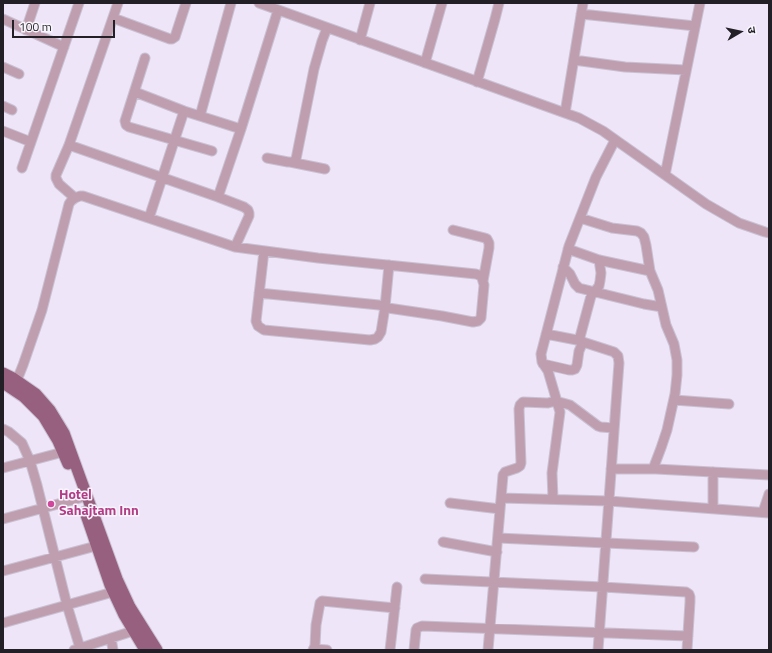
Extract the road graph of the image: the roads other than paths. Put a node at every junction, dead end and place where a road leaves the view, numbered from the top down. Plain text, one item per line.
1 (35, 3) edge
2 (79, 3) edge
3 (118, 3) edge
4 (186, 3) edge
5 (231, 3) edge
6 (259, 3) edge
7 (370, 3) edge
8 (442, 3) edge
9 (499, 3) edge
10 (583, 3) edge
11 (700, 3) edge
12 (278, 10) junction
13 (581, 14) junction
14 (113, 18) junction
15 (3, 19) edge
16 (695, 26) junction
17 (328, 28) junction
18 (26, 30) junction
19 (360, 40) junction
20 (64, 47) junction
21 (145, 58) dead end
22 (574, 60) junction
23 (425, 63) junction
24 (3, 67) edge
25 (686, 70) junction
26 (19, 74) dead end
27 (478, 82) junction
28 (135, 92) junction
29 (3, 106) edge
30 (12, 110) dead end
31 (184, 111) junction
32 (565, 113) junction
33 (200, 116) junction
34 (241, 130) junction
35 (3, 131) edge
36 (615, 140) junction
37 (174, 141) junction
38 (31, 142) junction
39 (69, 146) junction
40 (212, 151) dead end
41 (267, 158) dead end
42 (290, 162) junction
43 (22, 168) dead end
44 (325, 169) dead end
45 (665, 175) junction
46 (162, 178) junction
47 (218, 197) junction
48 (74, 198) junction
49 (149, 218) junction
50 (580, 218) junction
51 (453, 230) dead end
52 (769, 233) edge
53 (235, 247) junction
54 (568, 249) junction
55 (264, 251) junction
56 (599, 260) junction
57 (389, 265) junction
58 (563, 268) junction
59 (650, 271) junction
60 (483, 281) junction
61 (595, 291) junction
62 (259, 292) junction
63 (385, 307) junction
64 (662, 307) junction
65 (546, 334) junction
66 (582, 341) junction
67 (543, 364) junction
68 (3, 373) edge
69 (17, 380) junction
70 (3, 383) edge
71 (674, 400) junction
72 (557, 402) junction
73 (729, 404) dead end
74 (614, 428) junction
75 (3, 429) edge
76 (63, 452) junction
77 (30, 461) junction
78 (3, 468) edge
79 (653, 469) junction
80 (611, 470) junction
81 (712, 472) junction
82 (769, 475) edge
83 (769, 494) edge
84 (80, 498) junction
85 (501, 498) junction
86 (553, 500) junction
87 (609, 501) junction
88 (450, 503) dead end
89 (43, 507) junction
90 (713, 508) junction
91 (500, 509) junction
92 (766, 512) edge
93 (3, 519) edge
94 (498, 538) junction
95 (442, 542) dead end
96 (606, 543) junction
97 (96, 546) junction
98 (694, 547) dead end
99 (496, 552) junction
100 (55, 557) junction
101 (3, 571) edge
102 (424, 579) dead end
103 (494, 583) junction
104 (397, 587) dead end
105 (603, 587) junction
106 (113, 592) junction
107 (67, 605) junction
108 (395, 608) junction
109 (3, 623) edge
110 (490, 628) junction
111 (134, 631) junction
112 (600, 633) junction
113 (688, 636) junction
114 (111, 638) junction
115 (77, 649) edge
116 (314, 649) edge
117 (113, 650) edge
118 (145, 650) edge
119 (157, 650) edge
120 (327, 650) edge
121 (390, 650) edge
122 (414, 650) edge
123 (488, 650) edge
124 (598, 650) edge
125 (687, 650) edge

1 - 18 street
2 - 20 street
3 - 14 street
4 - 14 street
5 - 33 street
6 - 12 street
7 - 19 street
8 - 23 street
9 - 27 street
10 - 13 street
11 - 16 street
12 - 17 street
12 - 34 street
13 - 16 street
13 - 22 street
14 - 39 street
15 - 18 street
16 - 25 street
17 - 19 street
17 - 42 street
18 - 20 street
19 - 23 street
20 - 38 street
21 - 28 street
22 - 25 street
22 - 32 street
23 - 27 street
24 - 26 street
25 - 45 street
27 - 32 street
28 - 31 street
28 - 37 street
29 - 30 street
31 - 33 street
31 - 37 street
32 - 36 street
33 - 34 street
34 - 47 street
35 - 38 street
36 - 45 street
36 - 50 street
37 - 40 street
37 - 46 street
38 - 43 street
39 - 46 street
39 - 48 street
41 - 42 street
42 - 44 street
45 - 52 street
46 - 47 street
46 - 49 street
47 - 53 street
48 - 49 street
48 - 69 street
49 - 53 street
50 - 54 street
50 - 59 street
51 - 60 street
53 - 55 street
54 - 56 street
54 - 58 street
55 - 57 street
55 - 62 street
56 - 59 street
56 - 61 street
57 - 60 street
57 - 63 street
58 - 61 street
58 - 65 street
59 - 64 street
60 - 63 street
61 - 64 street
61 - 66 street
62 - 63 street
62 - 63 street
64 - 71 street
65 - 66 street
65 - 67 street
66 - 67 street
66 - 74 street
67 - 72 street
68 - 69 main road
69 - 119 main road
70 - 76 main road
71 - 73 street
71 - 79 street
72 - 74 street
72 - 85 street
72 - 86 street
74 - 80 street
75 - 77 street
76 - 77 street
76 - 84 main road
77 - 78 street
77 - 89 street
79 - 80 street
79 - 81 street
80 - 87 street
81 - 82 street
81 - 90 street
83 - 92 street
84 - 89 street
84 - 97 main road
85 - 86 street
85 - 91 street
86 - 87 street
87 - 90 street
87 - 96 street
88 - 91 street
89 - 93 street
89 - 100 street
90 - 92 street
91 - 94 street
94 - 96 street
94 - 99 street
95 - 99 street
96 - 98 street
96 - 105 street
97 - 100 street
97 - 106 main road
99 - 103 street
100 - 101 street
100 - 107 street
102 - 103 street
103 - 105 street
103 - 110 street
104 - 108 street
105 - 112 street
105 - 113 street
106 - 107 street
106 - 111 main road
107 - 109 street
107 - 115 street
108 - 116 street
108 - 121 street
110 - 112 street
110 - 122 street
110 - 123 street
111 - 114 street
111 - 118 main road
112 - 113 street
112 - 124 street
113 - 125 street
114 - 115 street
114 - 117 street
116 - 120 street

